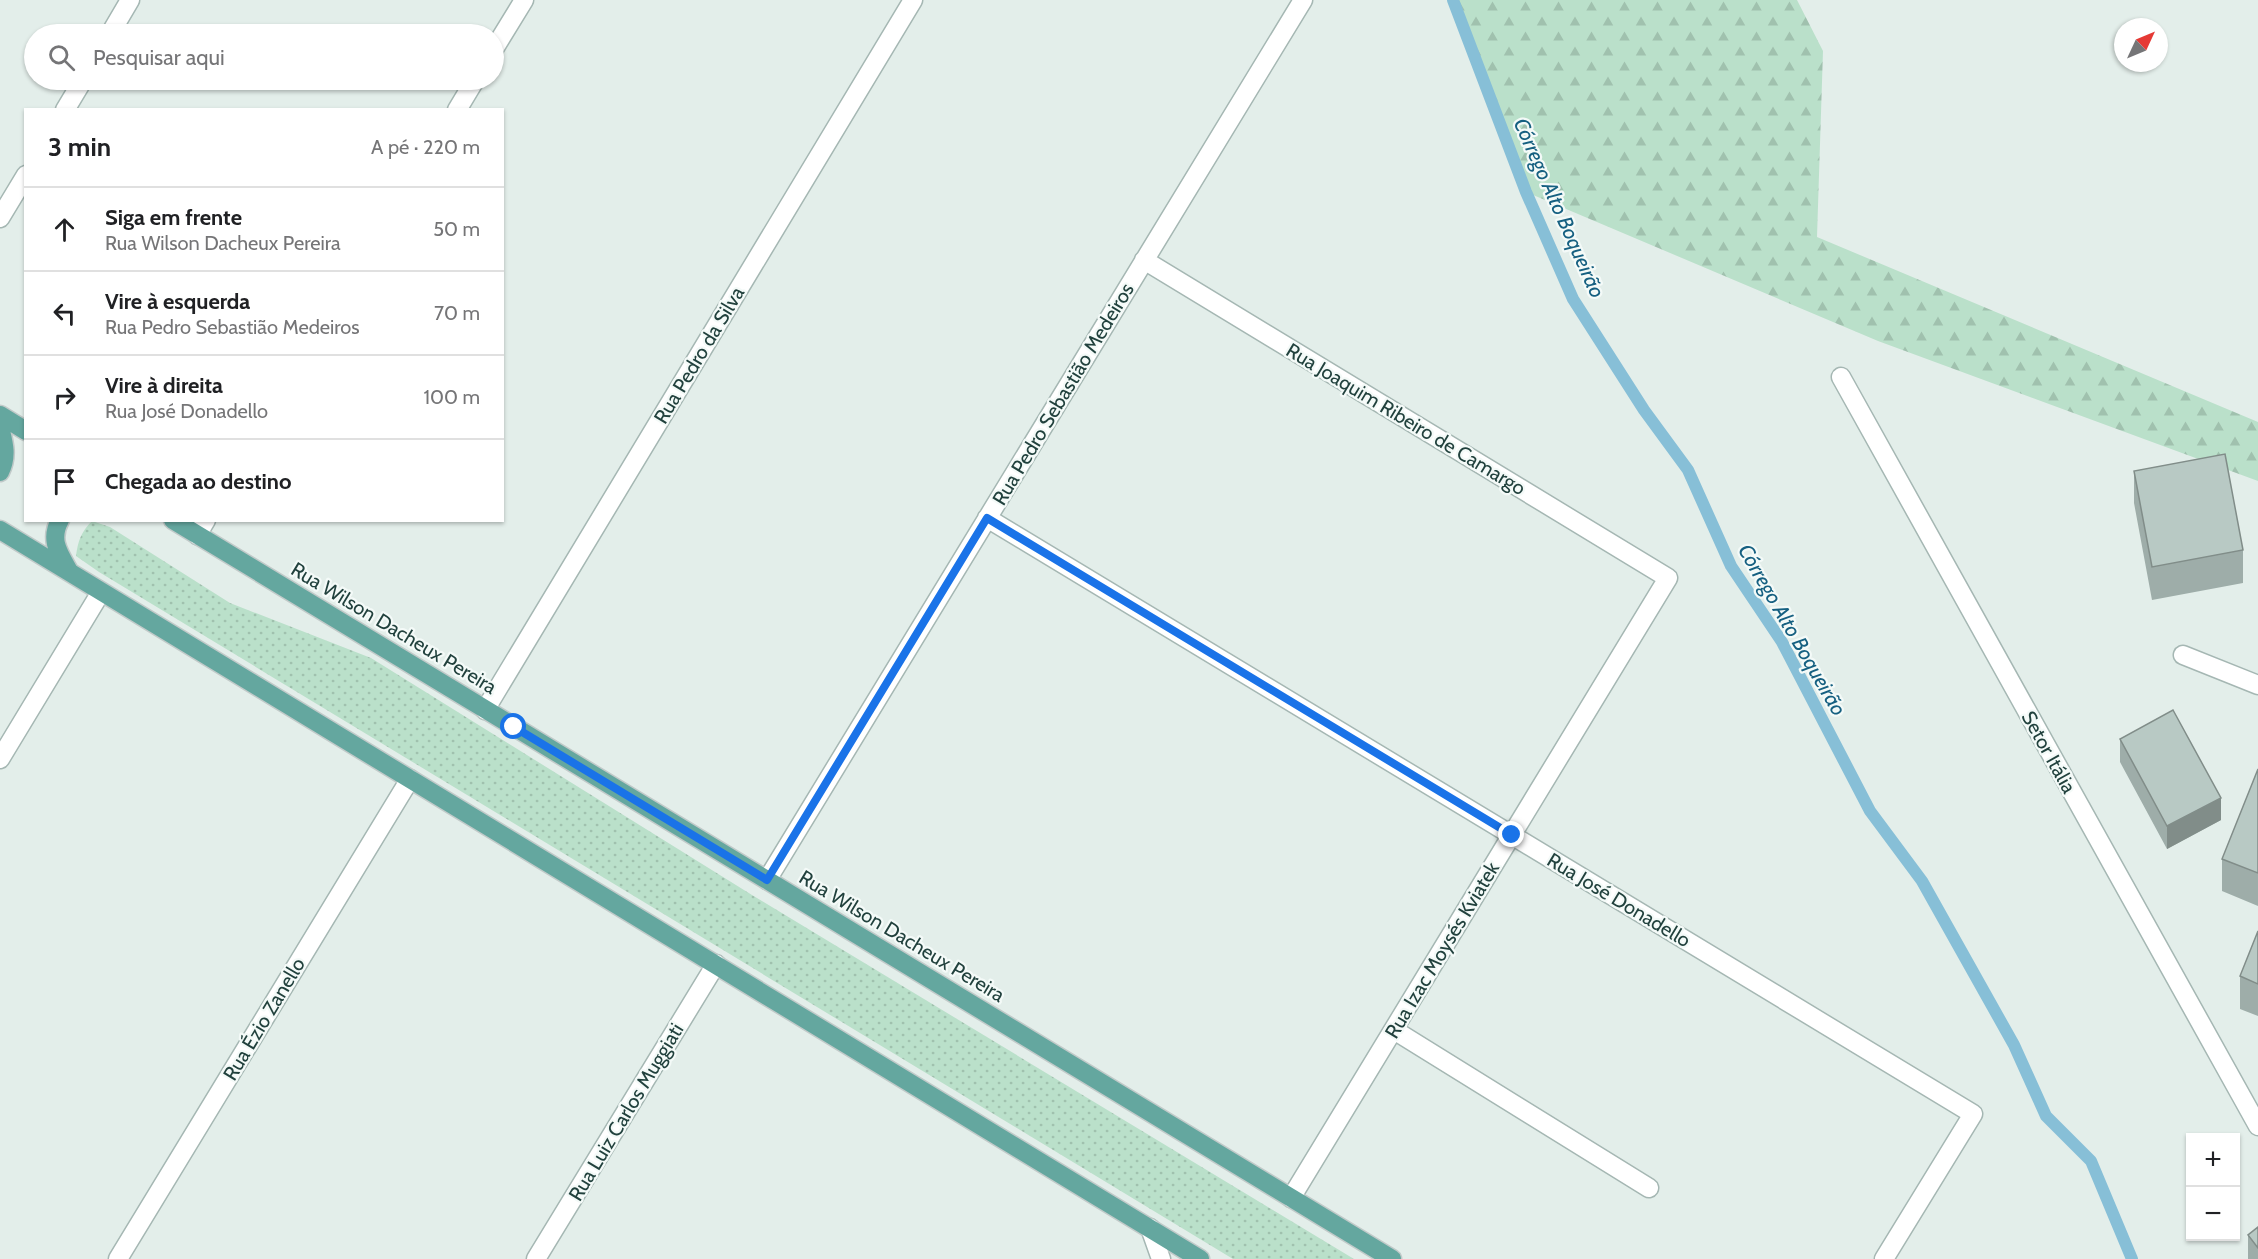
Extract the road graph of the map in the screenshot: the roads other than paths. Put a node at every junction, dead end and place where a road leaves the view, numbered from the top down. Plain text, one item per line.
1 (130, 0) edge
2 (524, 0) edge
3 (913, 0) edge
4 (1303, 0) edge
5 (116, 24) edge
6 (504, 33) edge
7 (77, 90) edge
8 (469, 90) edge
9 (66, 108) edge
10 (458, 108) edge
11 (24, 178) edge
12 (0, 218) edge
13 (1144, 260) junction
14 (1841, 377) dead end
15 (0, 415) edge
16 (0, 427) edge
17 (24, 430) edge
18 (0, 472) edge
19 (987, 518) junction
20 (59, 522) edge
21 (180, 522) edge
22 (201, 528) edge
23 (0, 530) edge
24 (70, 573) junction
25 (1668, 579) joint
26 (101, 592) junction
27 (2183, 655) dead end
28 (2258, 685) edge
29 (485, 710) junction
30 (0, 759) edge
31 (410, 780) junction
32 (1512, 835) junction
33 (767, 880) junction
34 (716, 964) junction
35 (1394, 1030) junction
36 (2258, 1126) edge
37 (1648, 1188) dead end
38 (1291, 1198) junction
39 (1150, 1228) junction
40 (117, 1259) edge
41 (536, 1259) edge
42 (1161, 1259) edge
43 (1200, 1259) edge
44 (1392, 1259) edge
45 (1884, 1259) edge

1 - 5 street
2 - 6 street
3 - 29 street, Rua Pedro da Silva
4 - 13 street, Rua Pedro Sebastião Medeiros
7 - 9 street
8 - 10 street
11 - 12 street
13 - 19 street, Rua Pedro Sebastião Medeiros
13 - 25 street, Rua Joaquim Ribeiro de Camargo
14 - 36 street, Setor Itália
15 - 17 main road
16 - 18 main road
19 - 32 street, Rua José Donadello
19 - 33 street, Rua Pedro Sebastião Medeiros
20 - 24 main road
21 - 22 main road, Rua Wilson Dacheux Pereira
22 - 29 main road, Rua Wilson Dacheux Pereira
23 - 24 main road
24 - 26 main road
25 - 32 street, Rua Izac Moysés Kviatek
26 - 30 street
26 - 31 main road
27 - 28 street
29 - 33 main road, Rua Wilson Dacheux Pereira
31 - 34 main road
31 - 40 street, Rua Ézio Zanello
32 - 35 street, Rua Izac Moysés Kviatek
32 - 45 street, Rua José Donadello
33 - 38 main road, Rua Wilson Dacheux Pereira
34 - 39 main road
34 - 41 street, Rua Luiz Carlos Muggiati
35 - 37 street
35 - 38 street, Rua Izac Moysés Kviatek
38 - 44 main road, Rua Wilson Dacheux Pereira
39 - 42 street
39 - 43 main road

